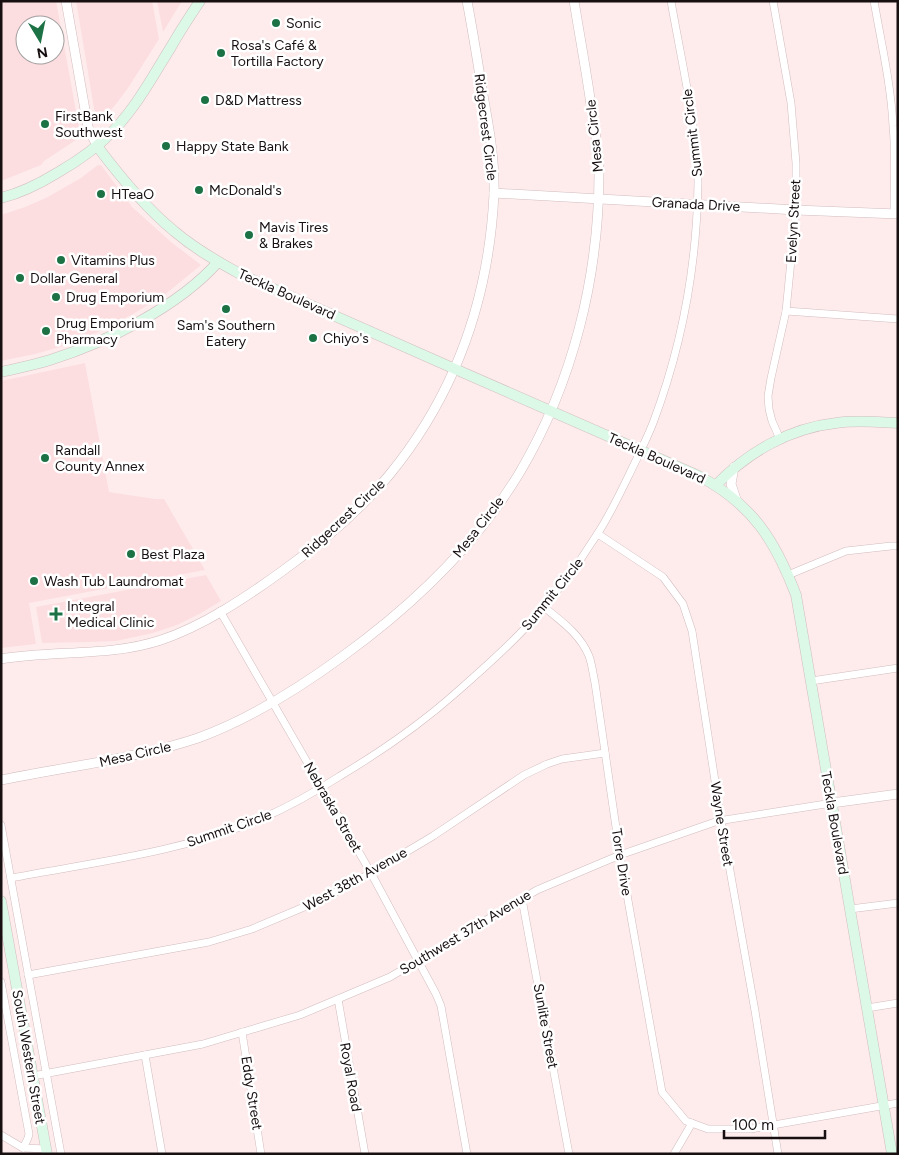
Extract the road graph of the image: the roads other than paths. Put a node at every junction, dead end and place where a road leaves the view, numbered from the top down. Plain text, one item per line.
1 (66, 1) edge
2 (200, 1) edge
3 (467, 1) edge
4 (574, 1) edge
5 (671, 1) edge
6 (773, 1) edge
7 (874, 1) edge
8 (97, 146) junction
9 (494, 193) junction
10 (1, 198) edge
11 (598, 199) junction
12 (697, 204) junction
13 (796, 210) junction
14 (896, 214) edge
15 (218, 262) junction
16 (786, 310) junction
17 (898, 319) edge
18 (454, 369) junction
19 (1, 372) edge
20 (551, 411) junction
21 (898, 423) edge
22 (780, 439) junction
23 (641, 450) junction
24 (734, 468) junction
25 (716, 485) junction
26 (738, 502) junction
27 (598, 534) junction
28 (898, 546) edge
29 (788, 575) junction
30 (544, 606) junction
31 (220, 612) junction
32 (1, 660) edge
33 (898, 668) edge
34 (811, 680) junction
35 (272, 702) junction
36 (605, 753) junction
37 (1, 780) edge
38 (322, 788) junction
39 (898, 794) edge
40 (832, 803) junction
41 (722, 820) junction
42 (1, 825) edge
43 (620, 855) junction
44 (371, 873) junction
45 (11, 878) junction
46 (522, 899) junction
47 (1, 901) edge
48 (898, 903) edge
49 (850, 909) junction
50 (417, 961) junction
51 (28, 975) junction
52 (1, 982) edge
53 (338, 999) junction
54 (898, 1003) edge
55 (867, 1008) junction
56 (242, 1032) junction
57 (145, 1055) junction
58 (46, 1073) junction
59 (33, 1076) junction
60 (898, 1103) edge
61 (884, 1106) junction
62 (692, 1123) junction
63 (773, 1125) junction
64 (1, 1135) edge
65 (23, 1148) junction
66 (46, 1151) edge
67 (61, 1154) edge
68 (162, 1154) edge
69 (261, 1154) edge
70 (365, 1154) edge
71 (467, 1154) edge
72 (568, 1154) edge
73 (674, 1154) edge
74 (778, 1154) edge
75 (892, 1154) edge

1 - 8 street
2 - 8 main road
3 - 9 street, Ridgecrest Circle
4 - 11 street, Mesa Circle
5 - 12 street, Summit Circle
6 - 13 street, Evelyn Street
7 - 14 street
8 - 10 main road
8 - 15 main road, Teckla Boulevard
9 - 11 street, Granada Drive
9 - 18 street, Ridgecrest Circle
11 - 12 street, Granada Drive
11 - 20 street, Mesa Circle
12 - 13 street, Granada Drive
12 - 23 street, Summit Circle
13 - 14 street, Granada Drive
13 - 16 street, Evelyn Street
15 - 18 main road, Teckla Boulevard
15 - 19 main road
16 - 17 street
16 - 22 street, Evelyn Street
18 - 20 main road, Teckla Boulevard
18 - 31 street, Ridgecrest Circle
20 - 23 main road, Teckla Boulevard
20 - 35 street, Mesa Circle
21 - 22 main road
22 - 24 main road
23 - 25 main road, Teckla Boulevard
23 - 27 street, Summit Circle
24 - 25 main road
24 - 26 street
25 - 26 main road, Teckla Boulevard
26 - 29 main road, Teckla Boulevard
27 - 30 street, Summit Circle
27 - 41 street, Wayne Street
28 - 29 street
29 - 34 main road, Teckla Boulevard
30 - 36 street, Torre Drive
30 - 38 street, Summit Circle
31 - 32 street, Ridgecrest Circle
31 - 35 street, Nebraska Street
33 - 34 street
34 - 40 main road, Teckla Boulevard
35 - 37 street, Mesa Circle
35 - 38 street, Nebraska Street
36 - 43 street, Torre Drive
36 - 44 street, West 38th Avenue
38 - 44 street, Nebraska Street
38 - 45 street, Summit Circle
39 - 40 street, Southwest 37th Avenue
40 - 41 street, Southwest 37th Avenue
40 - 49 main road, Teckla Boulevard
41 - 43 street, Southwest 37th Avenue
41 - 63 street, Wayne Street
42 - 45 street
43 - 46 street, Southwest 37th Avenue
43 - 62 street, Torre Drive
44 - 50 street, Nebraska Street
44 - 51 street, West 38th Avenue
45 - 51 street
46 - 50 street, Southwest 37th Avenue
46 - 72 street, Sunlite Street
47 - 59 main road, South Western Street
48 - 49 street
49 - 55 main road, Teckla Boulevard
50 - 53 street, Southwest 37th Avenue
50 - 71 street, Nebraska Street
51 - 58 street
52 - 65 street
53 - 56 street, Southwest 37th Avenue
53 - 70 street, Royal Road
54 - 55 street
55 - 61 main road, Teckla Boulevard
56 - 57 street, Southwest 37th Avenue
56 - 69 street, Eddy Street
57 - 58 street, Southwest 37th Avenue
57 - 68 street
58 - 59 street, Southwest 37th Avenue
58 - 67 street
59 - 66 main road, South Western Street
60 - 61 street
61 - 63 street
61 - 75 main road, Teckla Boulevard
62 - 63 street
62 - 73 street
63 - 74 street, Wayne Street
64 - 65 street
65 - 66 street

